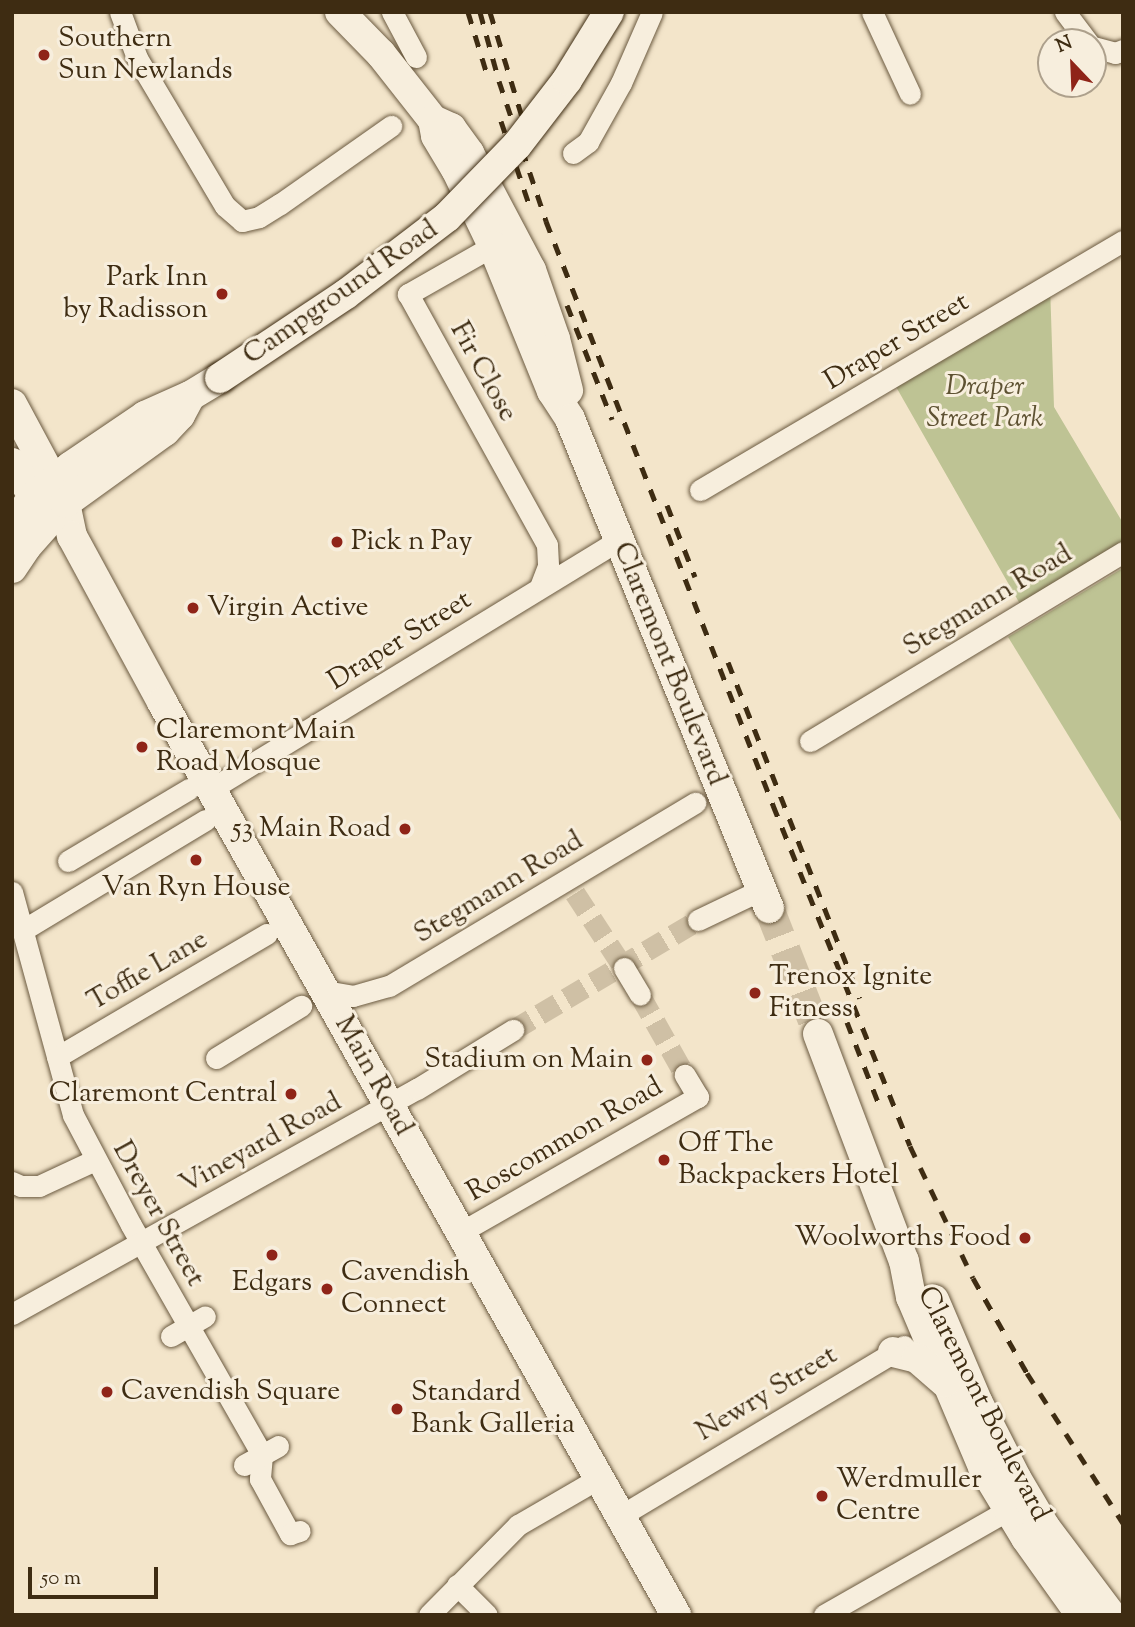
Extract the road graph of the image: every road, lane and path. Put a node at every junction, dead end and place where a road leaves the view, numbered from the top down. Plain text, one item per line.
1 (120, 12) edge
2 (340, 12) edge
3 (392, 12) edge
4 (609, 12) edge
5 (652, 12) edge
6 (872, 12) edge
7 (1065, 12) edge
8 (1077, 28) edge
9 (416, 57) dead end
10 (910, 94) dead end
11 (391, 126) dead end
12 (573, 153) dead end
13 (503, 240) junction
14 (1123, 241) edge
15 (12, 404) edge
16 (12, 463) edge
17 (700, 490) dead end
18 (54, 507) junction
19 (12, 526) edge
20 (618, 541) junction
21 (1123, 552) edge
22 (12, 568) edge
23 (540, 587) junction
24 (810, 741) dead end
25 (200, 789) junction
26 (695, 803) dead end
27 (205, 820) dead end
28 (68, 861) dead end
29 (12, 892) edge
30 (765, 899) joint
31 (698, 920) tunnel mouth
32 (23, 930) junction
33 (267, 934) dead end
34 (624, 968) tunnel mouth
35 (640, 995) tunnel mouth
36 (313, 998) junction
37 (513, 1030) tunnel mouth
38 (818, 1034) tunnel mouth
39 (57, 1057) junction
40 (216, 1058) dead end
41 (685, 1075) tunnel mouth
42 (390, 1103) junction
43 (95, 1160) junction
44 (12, 1182) edge
45 (461, 1232) junction
46 (141, 1242) junction
47 (12, 1314) edge
48 (936, 1329) junction
49 (893, 1352) junction
50 (945, 1382) junction
51 (599, 1478) junction
52 (1018, 1504) junction
53 (620, 1516) junction
54 (300, 1531) dead end
55 (457, 1586) junction
56 (429, 1615) edge
57 (487, 1615) edge
58 (676, 1615) edge
59 (824, 1615) edge
60 (1081, 1615) edge
61 (1111, 1615) edge

1 - 11 street
2 - 13 main road, Claremont Boulevard
3 - 9 street
4 - 18 main road, Campground Road, bridge
5 - 12 street
6 - 10 street
7 - 8 street
13 - 20 main road, Claremont Boulevard
13 - 23 street, Fir Close
14 - 17 street, Draper Street
15 - 18 main road, Main Road
16 - 18 main road, Main Road
18 - 19 main road
18 - 22 main road
18 - 25 main road, Main Road
20 - 23 street, Draper Street
20 - 30 main road, Claremont Boulevard
21 - 24 street, Stegmann Road
23 - 25 street, Draper Street
25 - 28 street, Draper Street
25 - 36 main road, Main Road
26 - 36 street, Stegmann Road
27 - 32 street
29 - 32 street, Dreyer Street
30 - 31 street
32 - 39 street, Dreyer Street
33 - 39 street, Toffie Lane
34 - 35 street
36 - 40 street
36 - 42 main road, Main Road
37 - 42 street, Vineyard Road
38 - 48 main road, Claremont Boulevard
39 - 43 street, Dreyer Street
41 - 45 street, Roscommon Road
42 - 45 main road, Main Road
42 - 46 street, Vineyard Road
43 - 44 street
43 - 46 street, Dreyer Street
45 - 51 main road, Main Road
46 - 47 street, Vineyard Road
46 - 54 street, Dreyer Street
48 - 49 street, Newry Street
48 - 50 main road, Claremont Boulevard
48 - 52 main road, Claremont Boulevard
49 - 50 main road
49 - 53 street, Newry Street
50 - 52 main road, Claremont Boulevard
51 - 53 main road, Main Road
51 - 55 street
52 - 59 street
52 - 60 main road, Claremont Boulevard
52 - 61 main road, Claremont Boulevard
53 - 58 main road, Main Road
55 - 56 street
55 - 57 street

